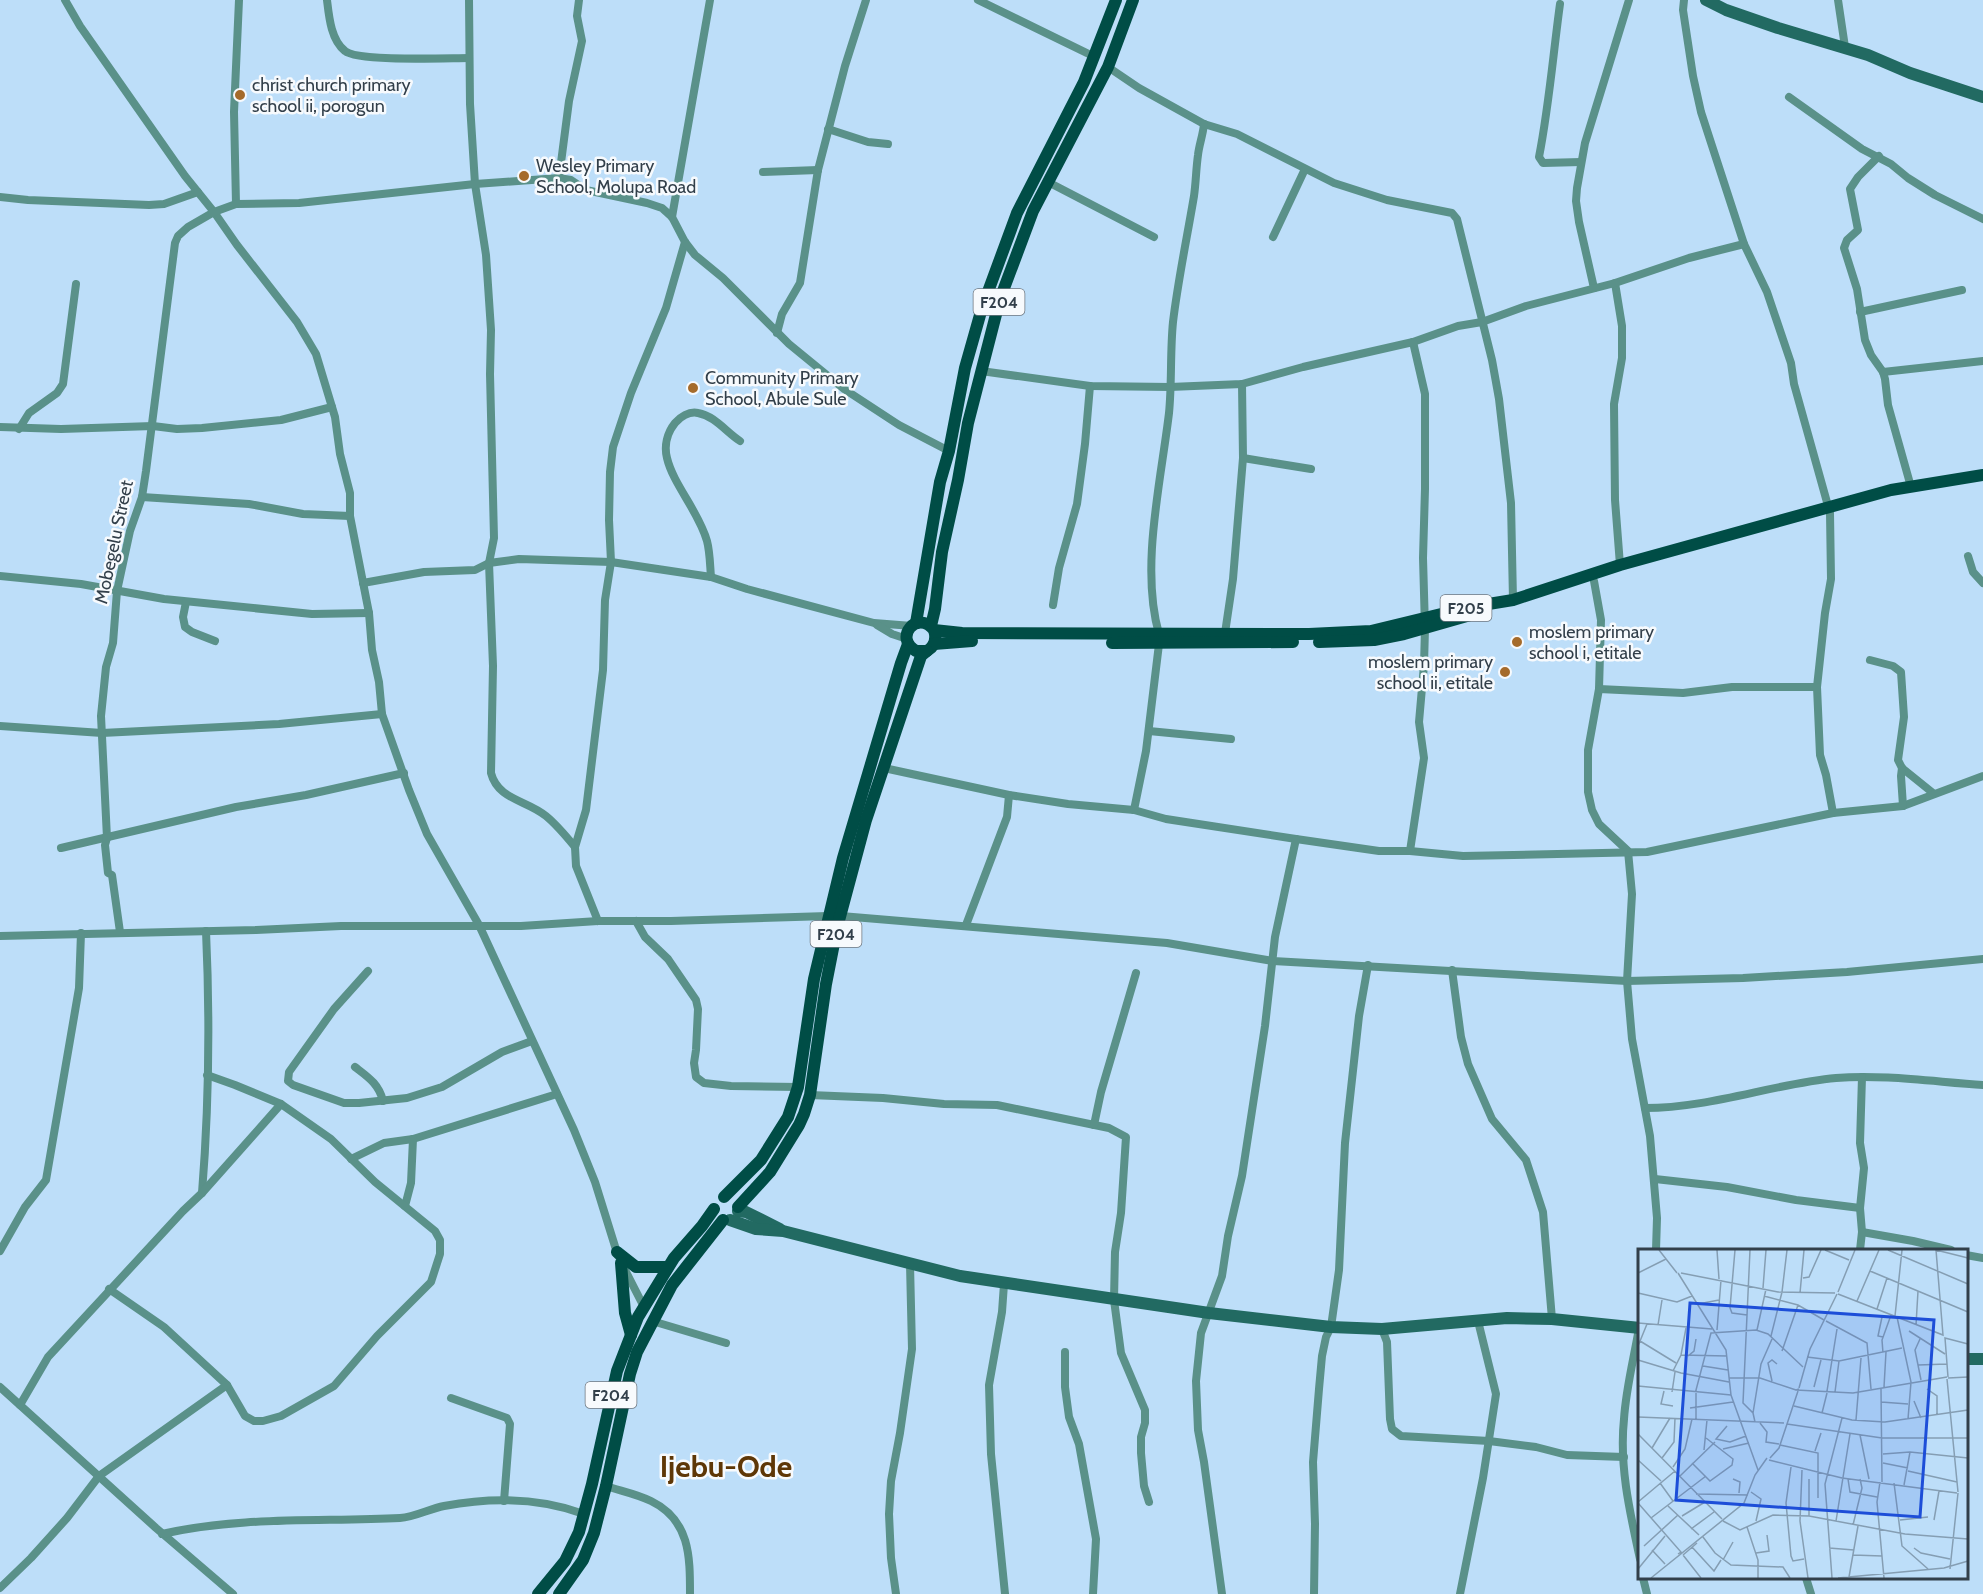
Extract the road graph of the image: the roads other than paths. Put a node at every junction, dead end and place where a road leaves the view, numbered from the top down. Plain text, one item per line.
1 (239, 0) edge
2 (327, 0) edge
3 (469, 0) edge
4 (579, 0) edge
5 (710, 0) edge
6 (866, 0) edge
7 (978, 0) edge
8 (1116, 0) edge
9 (1133, 0) edge
10 (1629, 0) edge
11 (1684, 0) edge
12 (1706, 0) edge
13 (1838, 0) edge
14 (70, 2) edge
15 (1560, 4) dead end
16 (1845, 47) junction
17 (1095, 57) junction
18 (469, 58) junction
19 (1108, 67) junction
20 (1788, 97) dead end
21 (1983, 97) edge
22 (1204, 124) junction
23 (828, 129) junction
24 (888, 144) dead end
25 (1879, 156) junction
26 (1581, 162) junction
27 (1305, 169) junction
28 (818, 170) junction
29 (763, 172) dead end
30 (559, 178) junction
31 (1048, 182) junction
32 (475, 184) junction
33 (198, 192) junction
34 (0, 197) edge
35 (236, 204) junction
36 (214, 212) junction
37 (672, 217) junction
38 (1983, 219) edge
39 (1154, 237) dead end
40 (1273, 237) dead end
41 (685, 242) junction
42 (1744, 244) junction
43 (1615, 283) junction
44 (76, 284) dead end
45 (1594, 288) junction
46 (1962, 290) dead end
47 (1860, 312) junction
48 (1482, 322) junction
49 (777, 333) junction
50 (1413, 342) junction
51 (1983, 361) edge
52 (981, 371) junction
53 (1883, 372) junction
54 (1242, 384) junction
55 (1090, 387) junction
56 (1170, 387) junction
57 (332, 407) junction
58 (153, 426) junction
59 (0, 428) edge
60 (19, 429) junction
61 (740, 441) dead end
62 (949, 451) junction
63 (1243, 458) junction
64 (1311, 469) dead end
65 (1983, 475) edge
66 (1983, 482) edge
67 (1911, 487) junction
68 (142, 497) junction
69 (1830, 510) junction
70 (350, 516) junction
71 (1968, 556) dead end
72 (611, 562) junction
73 (489, 563) junction
74 (1620, 565) junction
75 (0, 576) edge
76 (711, 577) junction
77 (1594, 581) junction
78 (363, 583) junction
79 (1983, 583) edge
80 (117, 591) junction
81 (1513, 600) junction
82 (186, 602) junction
83 (1053, 605) dead end
84 (369, 613) junction
85 (874, 623) junction
86 (1425, 623) junction
87 (914, 624) junction
88 (932, 628) junction
89 (1225, 633) junction
90 (1159, 639) junction
91 (215, 641) dead end
92 (908, 642) junction
93 (931, 647) junction
94 (1870, 660) dead end
95 (1817, 687) junction
96 (1599, 689) junction
97 (382, 714) junction
98 (0, 726) edge
99 (1149, 731) junction
100 (102, 733) junction
101 (1231, 739) dead end
102 (884, 768) junction
103 (1902, 768) junction
104 (404, 773) junction
105 (1983, 776) edge
106 (1933, 793) junction
107 (1009, 795) junction
108 (1903, 806) junction
109 (1134, 810) junction
110 (1833, 813) junction
111 (107, 838) junction
112 (1296, 839) junction
113 (575, 847) junction
114 (61, 848) dead end
115 (1410, 851) junction
116 (1628, 851) junction
117 (828, 916) junction
118 (841, 916) junction
119 (598, 921) junction
120 (636, 921) junction
121 (966, 925) junction
122 (479, 926) junction
123 (206, 931) junction
124 (120, 932) junction
125 (81, 933) junction
126 (0, 936) edge
127 (1983, 959) edge
128 (1273, 961) junction
129 (1368, 965) junction
130 (1452, 970) junction
131 (368, 971) dead end
132 (1136, 973) dead end
133 (1627, 981) junction
134 (532, 1041) junction
135 (355, 1066) dead end
136 (207, 1075) junction
137 (1862, 1077) junction
138 (1983, 1085) edge
139 (798, 1086) junction
140 (556, 1094) junction
141 (810, 1095) junction
142 (383, 1101) junction
143 (281, 1104) junction
144 (1645, 1108) junction
145 (1094, 1125) junction
146 (413, 1138) junction
147 (351, 1159) junction
148 (1655, 1179) junction
149 (202, 1193) junction
150 (724, 1197) junction
151 (405, 1206) junction
152 (1860, 1208) junction
153 (714, 1209) junction
154 (732, 1215) junction
155 (1862, 1232) junction
156 (1656, 1249) edge
157 (1860, 1249) edge
158 (1944, 1249) edge
159 (0, 1251) edge
160 (1968, 1255) edge
161 (619, 1257) junction
162 (1983, 1258) edge
163 (909, 1264) junction
164 (668, 1267) junction
165 (1004, 1284) junction
166 (109, 1289) junction
167 (1114, 1300) junction
168 (644, 1307) junction
169 (1209, 1313) junction
170 (1552, 1319) junction
171 (652, 1321) junction
172 (1478, 1321) junction
173 (1331, 1327) junction
174 (1638, 1328) edge
175 (1382, 1329) junction
176 (1638, 1334) edge
177 (631, 1335) junction
178 (726, 1343) dead end
179 (1065, 1352) dead end
180 (227, 1385) junction
181 (0, 1387) edge
182 (451, 1398) dead end
183 (20, 1405) junction
184 (1489, 1441) junction
185 (1624, 1457) junction
186 (99, 1476) junction
187 (606, 1486) junction
188 (504, 1500) junction
189 (1149, 1502) dead end
190 (584, 1514) junction
191 (162, 1534) junction
192 (1638, 1550) edge
193 (1643, 1579) edge
194 (1806, 1579) edge
195 (0, 1588) edge
196 (233, 1594) edge
197 (538, 1594) edge
198 (558, 1594) edge
199 (690, 1594) edge
200 (896, 1594) edge
201 (1005, 1594) edge
202 (1093, 1594) edge
203 (1222, 1594) edge
204 (1314, 1594) edge
205 (1460, 1594) edge
206 (1647, 1594) edge
207 (1811, 1594) edge

1 - 35 street
2 - 18 street
3 - 18 street
4 - 30 street
5 - 37 street
6 - 23 street
7 - 17 street
8 - 17 main road, F204
9 - 19 main road, F204
10 - 26 street
11 - 42 street
12 - 16 street
13 - 16 street
14 - 33 street
15 - 26 street
16 - 21 street
17 - 62 main road, F204
18 - 32 street
19 - 22 street
19 - 31 main road, F204
20 - 25 street
22 - 27 street
22 - 56 street
23 - 24 street
23 - 28 street
25 - 38 street
25 - 47 street
26 - 45 street
27 - 40 street
27 - 48 street
28 - 29 street
28 - 49 street
30 - 32 street, Mobegelu Street
30 - 37 street
31 - 39 street
31 - 52 main road, F204
32 - 35 street, Mobegelu Street
32 - 73 street
33 - 34 street
33 - 36 street
35 - 36 street, Mobegelu Street
36 - 57 street
36 - 58 street, Mobegelu Street
37 - 41 street
41 - 49 street
41 - 72 street
42 - 43 street
42 - 69 street
43 - 45 street
43 - 74 street
44 - 60 street
45 - 48 street
46 - 47 street
47 - 53 street
48 - 50 street
48 - 81 street
49 - 62 street
50 - 54 street
50 - 86 street
51 - 53 street
52 - 55 street
52 - 88 main road, F204
53 - 67 street
54 - 56 street
54 - 63 street
55 - 56 street
55 - 83 street
56 - 90 street
57 - 58 street
57 - 70 street
58 - 60 street
58 - 68 street, Mobegelu Street
59 - 60 street
61 - 76 street
62 - 87 main road, F204
63 - 64 street
63 - 89 street
65 - 67 main road, F205
66 - 69 main road, F205
67 - 69 main road, F205
68 - 70 street
68 - 80 street, Mobegelu Street
69 - 74 main road, F205
69 - 77 main road, F205
69 - 95 street
70 - 78 street
71 - 79 street
72 - 73 street
72 - 76 street
72 - 113 street
73 - 78 street
73 - 113 street
74 - 81 main road, F205
75 - 80 street
76 - 85 street
77 - 86 main road, F205
77 - 96 street
78 - 84 street
80 - 82 street
80 - 100 street, Mobegelu Street
81 - 86 main road, F205
82 - 84 street
82 - 91 street
84 - 97 street
85 - 87 street
85 - 92 street
86 - 89 main road, F205
86 - 90 main road, F205
86 - 115 street
87 - 88 main road
87 - 92 main road, F204
88 - 90 main road, F205
88 - 93 main road, F204
89 - 90 main road, F205
90 - 93 main road, F205
90 - 99 street
92 - 93 main road
92 - 117 main road, F204
93 - 102 main road, F204
94 - 103 street
95 - 96 street
95 - 110 street
96 - 116 street
97 - 100 street
97 - 104 street
98 - 100 street
99 - 101 street
99 - 109 street
100 - 111 street, Mobegelu Street
102 - 107 street
102 - 118 main road, F204
103 - 106 street
103 - 108 street
104 - 111 street
104 - 122 street
105 - 106 street
106 - 108 street
107 - 109 street
107 - 121 street
108 - 110 street
109 - 112 street
110 - 116 street
111 - 114 street
111 - 124 street, Mobegelu Street
112 - 115 street
112 - 128 street
113 - 119 street
115 - 116 street
116 - 133 street
117 - 120 street
117 - 139 main road, F204
118 - 121 street
118 - 141 main road, F204
119 - 120 street
119 - 122 street
120 - 139 street
121 - 128 street
122 - 123 street
122 - 134 street
123 - 124 street
123 - 136 street
124 - 125 street
125 - 126 street
125 - 159 street
127 - 133 street
128 - 129 street
128 - 169 street
129 - 130 street
129 - 173 street
130 - 133 street
130 - 170 street
131 - 142 street
132 - 145 street
133 - 144 street
134 - 140 street
134 - 142 street
135 - 142 street
136 - 143 street
136 - 149 street
137 - 138 street
137 - 144 street
137 - 152 street
139 - 150 main road, F204
140 - 146 street
140 - 161 street
141 - 145 street
141 - 154 main road, F204
143 - 147 street
143 - 149 street
144 - 148 street
145 - 167 street
146 - 147 street
146 - 151 street
147 - 151 street
148 - 152 street
148 - 156 street
149 - 166 street
150 - 153 main road, F204
150 - 154 main road
151 - 180 street
152 - 155 street
153 - 154 main road
153 - 164 main road, F204
154 - 163 street
154 - 171 main road, F204
155 - 157 street
155 - 158 street
160 - 162 street
161 - 164 main road
161 - 168 street
161 - 177 main road
163 - 165 street
163 - 200 street
164 - 168 main road, F204
165 - 167 street
165 - 201 street
166 - 180 street
166 - 183 street
167 - 169 street
167 - 189 street
168 - 177 main road, F204
169 - 173 street
169 - 203 street
170 - 172 street
170 - 174 street
171 - 178 street
171 - 187 main road, F204
172 - 175 street
172 - 184 street
173 - 175 street
173 - 204 street
175 - 184 street
176 - 185 street
177 - 190 main road, F204
179 - 202 street
180 - 186 street
181 - 183 street
182 - 188 street
183 - 186 street
184 - 185 street
184 - 205 street
185 - 192 street
186 - 191 street
186 - 195 street
187 - 198 main road, F204
187 - 199 street
188 - 190 street
188 - 191 street
190 - 197 main road, F204
191 - 196 street
193 - 206 street
194 - 207 street

